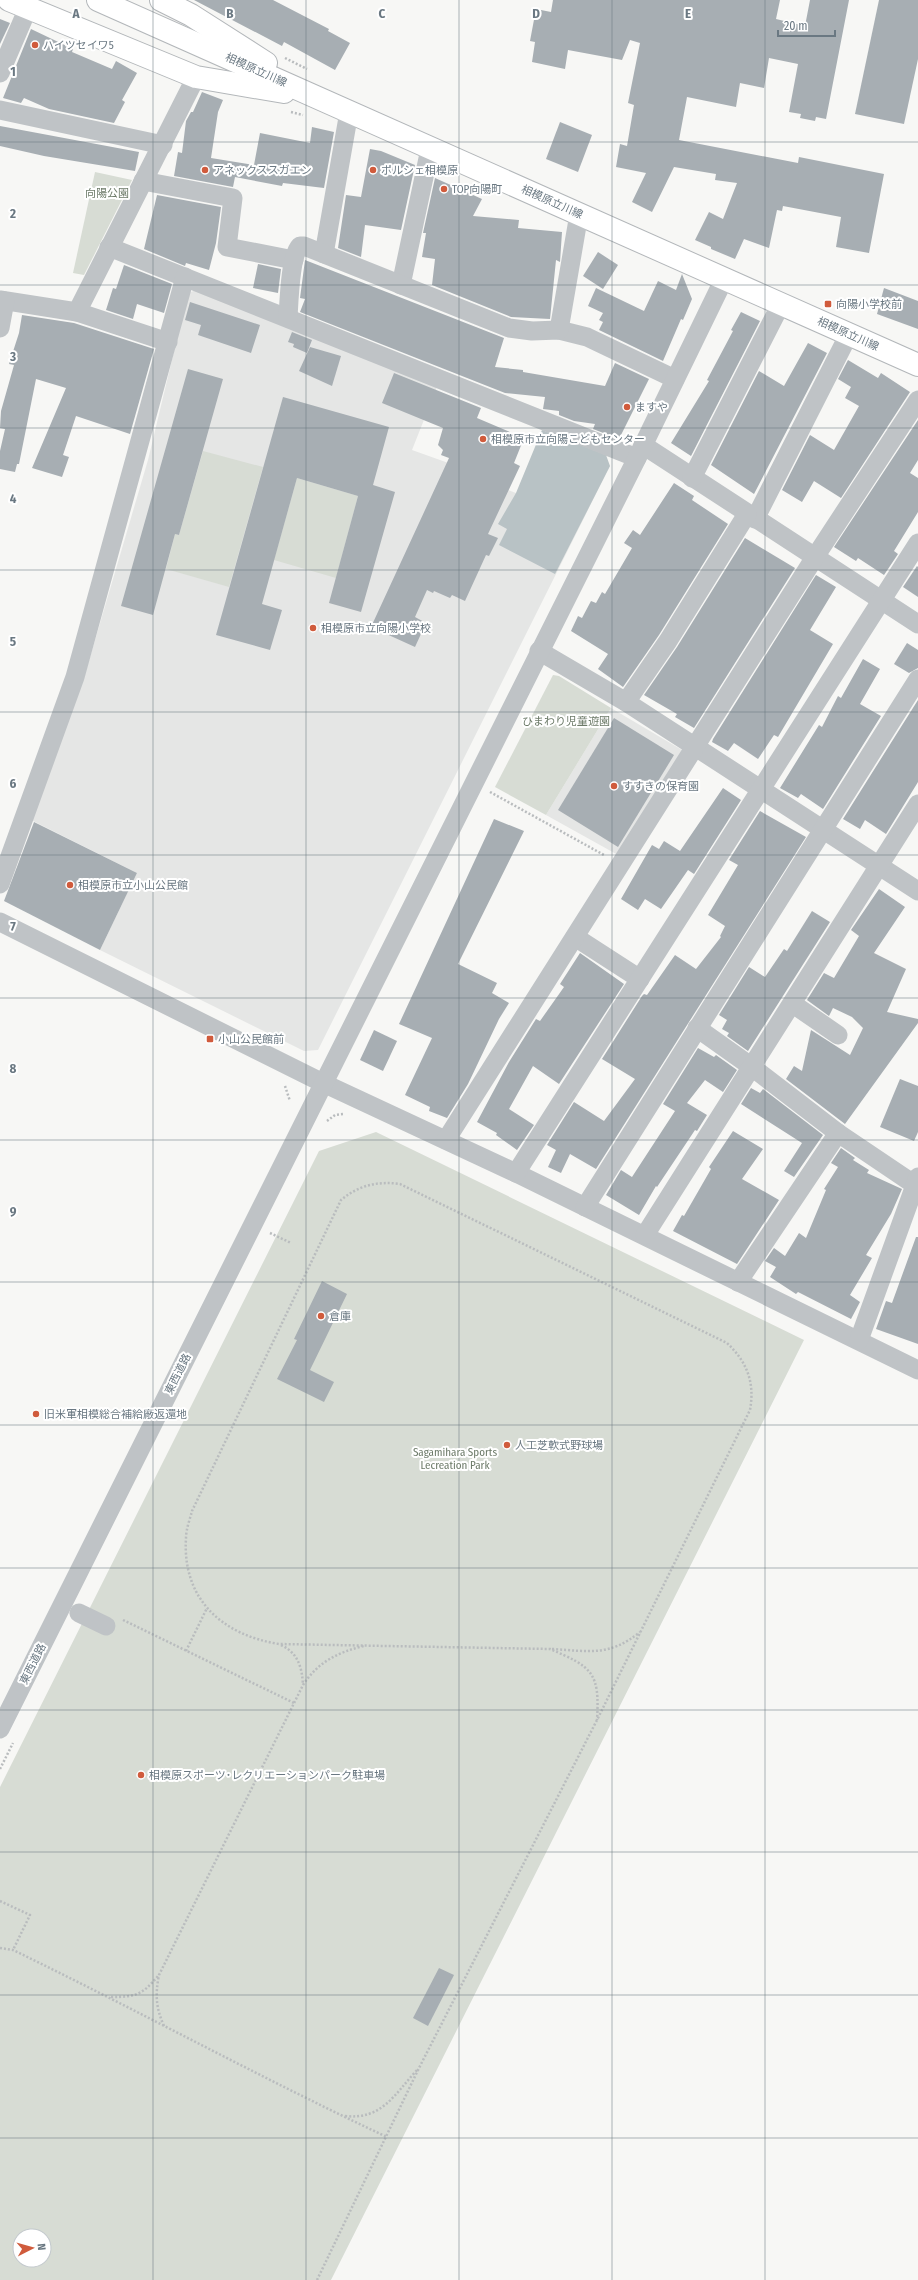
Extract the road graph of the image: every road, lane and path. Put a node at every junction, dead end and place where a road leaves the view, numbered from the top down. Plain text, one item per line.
1 (98, 0) edge
2 (161, 0) edge
3 (18, 4) edge
4 (0, 73) edge
5 (196, 77) junction
6 (316, 97) junction
7 (0, 110) edge
8 (349, 112) junction
9 (163, 145) junction
10 (430, 149) junction
11 (143, 181) junction
12 (579, 214) junction
13 (109, 247) junction
14 (324, 254) junction
15 (294, 260) junction
16 (185, 277) junction
17 (724, 279) junction
18 (401, 285) junction
19 (3, 300) edge
20 (781, 304) junction
21 (77, 312) junction
22 (288, 318) junction
23 (0, 328) edge
24 (559, 330) junction
25 (849, 334) junction
26 (168, 342) junction
27 (918, 365) edge
28 (675, 379) junction
29 (918, 400) edge
30 (640, 452) junction
31 (692, 478) junction
32 (751, 516) junction
33 (918, 543) edge
34 (815, 557) junction
35 (881, 600) junction
36 (918, 624) edge
37 (540, 651) junction
38 (918, 679) edge
39 (626, 702) junction
40 (696, 747) junction
41 (760, 788) junction
42 (487, 790) dead end
43 (918, 804) edge
44 (823, 829) junction
45 (621, 864) junction
46 (878, 866) junction
47 (0, 884) edge
48 (918, 892) edge
49 (0, 922) edge
50 (575, 937) junction
51 (640, 979) junction
52 (793, 1004) junction
53 (697, 1028) junction
54 (838, 1035) dead end
55 (752, 1067) junction
56 (323, 1083) junction
57 (838, 1133) junction
58 (446, 1140) junction
59 (516, 1173) junction
60 (916, 1181) edge
61 (584, 1207) junction
62 (270, 1232) dead end
63 (645, 1235) junction
64 (291, 1243) dead end
65 (738, 1282) junction
66 (859, 1340) junction
67 (918, 1370) edge
68 (207, 1608) junction
69 (79, 1613) dead end
70 (113, 1622) joint
71 (641, 1631) junction
72 (279, 1644) junction
73 (368, 1645) junction
74 (550, 1648) junction
75 (186, 1651) junction
76 (303, 1685) junction
77 (294, 1703) junction
78 (598, 1720) junction
79 (0, 1729) edge
80 (0, 1901) edge
81 (0, 1948) edge
82 (13, 1950) junction
83 (158, 1975) junction
84 (110, 1997) junction
85 (164, 2026) junction
86 (419, 2068) junction
87 (342, 2116) junction
88 (387, 2137) junction
89 (317, 2280) edge

1 - 6 main road, 相模原立川線
2 - 6 main road
3 - 4 street
3 - 5 main road
5 - 6 main road
5 - 9 street
6 - 8 main road, 相模原立川線
7 - 9 street
8 - 10 main road, 相模原立川線
8 - 14 street
9 - 11 street
10 - 12 main road, 相模原立川線
10 - 18 street
11 - 13 street
11 - 15 street
12 - 17 main road, 相模原立川線
12 - 24 street
13 - 16 street
13 - 21 street
14 - 15 street
14 - 18 street
15 - 22 street
16 - 22 street
16 - 26 street
17 - 20 main road, 相模原立川線
17 - 28 street, 東西道路
18 - 24 street
19 - 21 street
19 - 23 street
20 - 25 main road, 相模原立川線
20 - 31 street
21 - 26 street
22 - 30 street
24 - 28 street
25 - 27 main road, 相模原立川線
25 - 32 street
26 - 47 street
28 - 30 street, 東西道路
29 - 34 street
30 - 31 street
30 - 37 street, 東西道路
31 - 32 street
32 - 34 street
32 - 39 street
33 - 35 street
34 - 35 street
34 - 40 street
35 - 36 street
35 - 41 street
37 - 39 street
37 - 56 street, 東西道路
38 - 44 street
39 - 40 street
40 - 41 street
40 - 45 street
41 - 44 street
41 - 51 street
42 - 45 path
43 - 46 street
44 - 46 street
44 - 53 street
45 - 50 street
46 - 48 street
46 - 52 street
49 - 56 street
50 - 51 street
50 - 58 street
51 - 59 street
52 - 54 street
52 - 55 street
53 - 55 street
53 - 61 street
55 - 57 street
55 - 63 street
56 - 58 street
56 - 79 street, 東西道路
57 - 60 street
57 - 65 street
58 - 59 street
59 - 61 street
60 - 66 street
61 - 63 street
62 - 64 path
63 - 65 street
65 - 66 street
66 - 67 street
68 - 71 path
68 - 72 path
68 - 75 path
69 - 70 street
70 - 75 path
71 - 74 path
71 - 78 path
72 - 73 path
72 - 76 path
73 - 74 path
73 - 76 path
74 - 78 path
75 - 77 path
76 - 77 path
77 - 83 path
78 - 86 path
80 - 82 path
81 - 82 path
82 - 84 path
83 - 84 path
83 - 85 path
84 - 85 path
85 - 87 path
86 - 87 path
86 - 88 path
87 - 88 path
88 - 89 path

